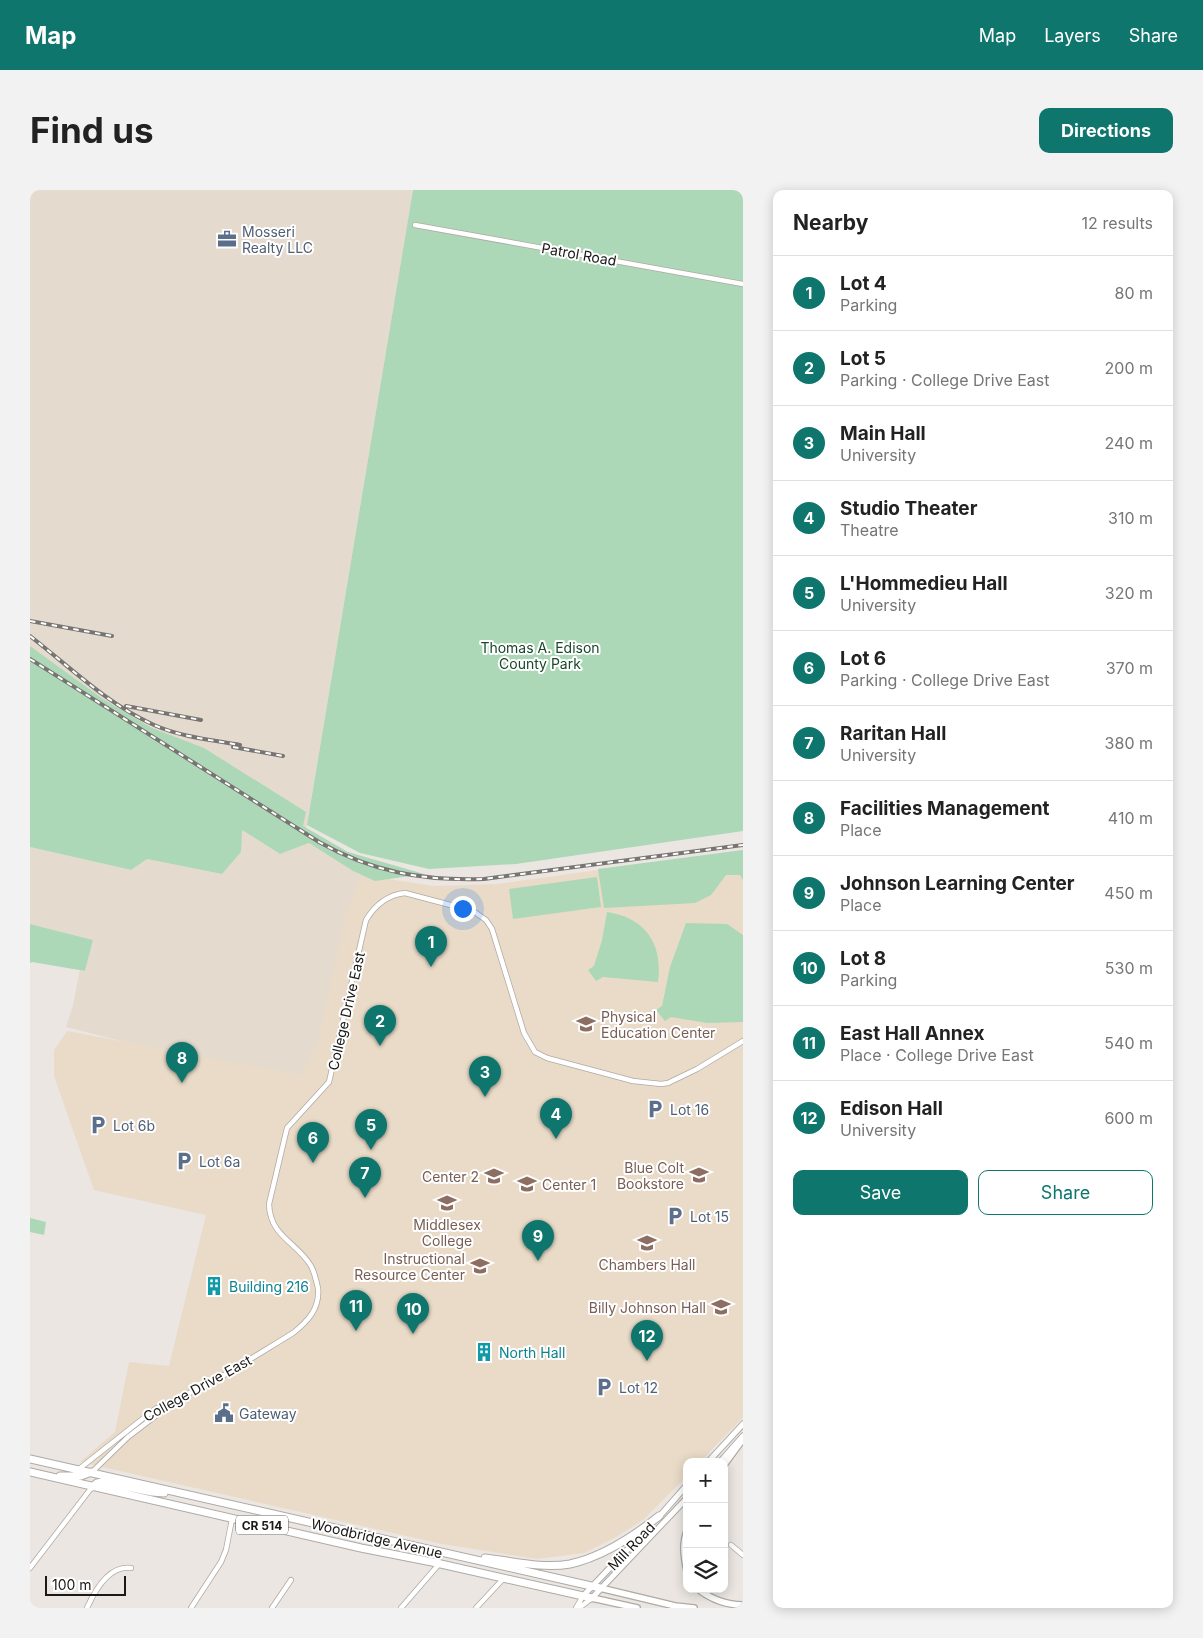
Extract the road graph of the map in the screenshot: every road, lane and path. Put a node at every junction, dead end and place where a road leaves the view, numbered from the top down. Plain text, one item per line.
1 (415, 225) dead end
2 (743, 284) edge
3 (743, 1041) edge
4 (176, 1400) junction
5 (743, 1424) edge
6 (743, 1437) edge
7 (712, 1458) edge
8 (724, 1458) edge
9 (30, 1459) edge
10 (728, 1459) edge
11 (79, 1469) junction
12 (30, 1472) edge
13 (92, 1472) junction
14 (47, 1476) junction
15 (92, 1487) junction
16 (683, 1490) edge
17 (182, 1494) junction
18 (683, 1502) edge
19 (659, 1516) junction
20 (232, 1519) junction
21 (732, 1545) dead end
22 (446, 1553) junction
23 (743, 1555) edge
24 (440, 1563) junction
25 (30, 1568) edge
26 (131, 1568) dead end
27 (504, 1578) junction
28 (291, 1580) dead end
29 (596, 1587) junction
30 (703, 1593) edge
31 (583, 1596) junction
32 (592, 1598) junction
33 (743, 1607) edge
34 (87, 1608) edge
35 (191, 1608) edge
36 (272, 1608) edge
37 (401, 1608) edge
38 (476, 1608) edge
39 (578, 1608) edge
40 (637, 1608) edge
41 (694, 1608) edge

1 - 2 street, Patrol Road
3 - 4 street, College Drive East
4 - 11 street, College Drive East
4 - 13 street
5 - 7 street
6 - 8 street
6 - 10 main road
9 - 11 main road, Woodbridge Avenue / CR 514
11 - 13 main road, Woodbridge Avenue / CR 514
12 - 14 main road, Woodbridge Avenue / CR 514
13 - 14 main road
13 - 17 main road, Woodbridge Avenue / CR 514
14 - 15 main road, Woodbridge Avenue / CR 514
15 - 17 main road
15 - 20 main road, Woodbridge Avenue / CR 514
15 - 25 street
16 - 19 street, Mill Road
17 - 22 main road, Woodbridge Avenue / CR 514
18 - 29 street, Mill Road
19 - 22 main road
19 - 29 street, Mill Road
20 - 24 main road, Woodbridge Avenue / CR 514
20 - 35 street
21 - 23 street
22 - 29 main road, Woodbridge Avenue / CR 514
24 - 27 main road, Woodbridge Avenue / CR 514
24 - 37 street
26 - 34 street
27 - 31 main road, Woodbridge Avenue / CR 514
27 - 38 street
28 - 36 street
29 - 31 street, Mill Road
29 - 32 street, Mill Road
29 - 41 main road, Woodbridge Avenue / CR 514
30 - 33 main road
31 - 32 main road, Woodbridge Avenue / CR 514
31 - 39 street, Mill Road
32 - 39 street, Mill Road
32 - 40 main road, Woodbridge Avenue / CR 514

